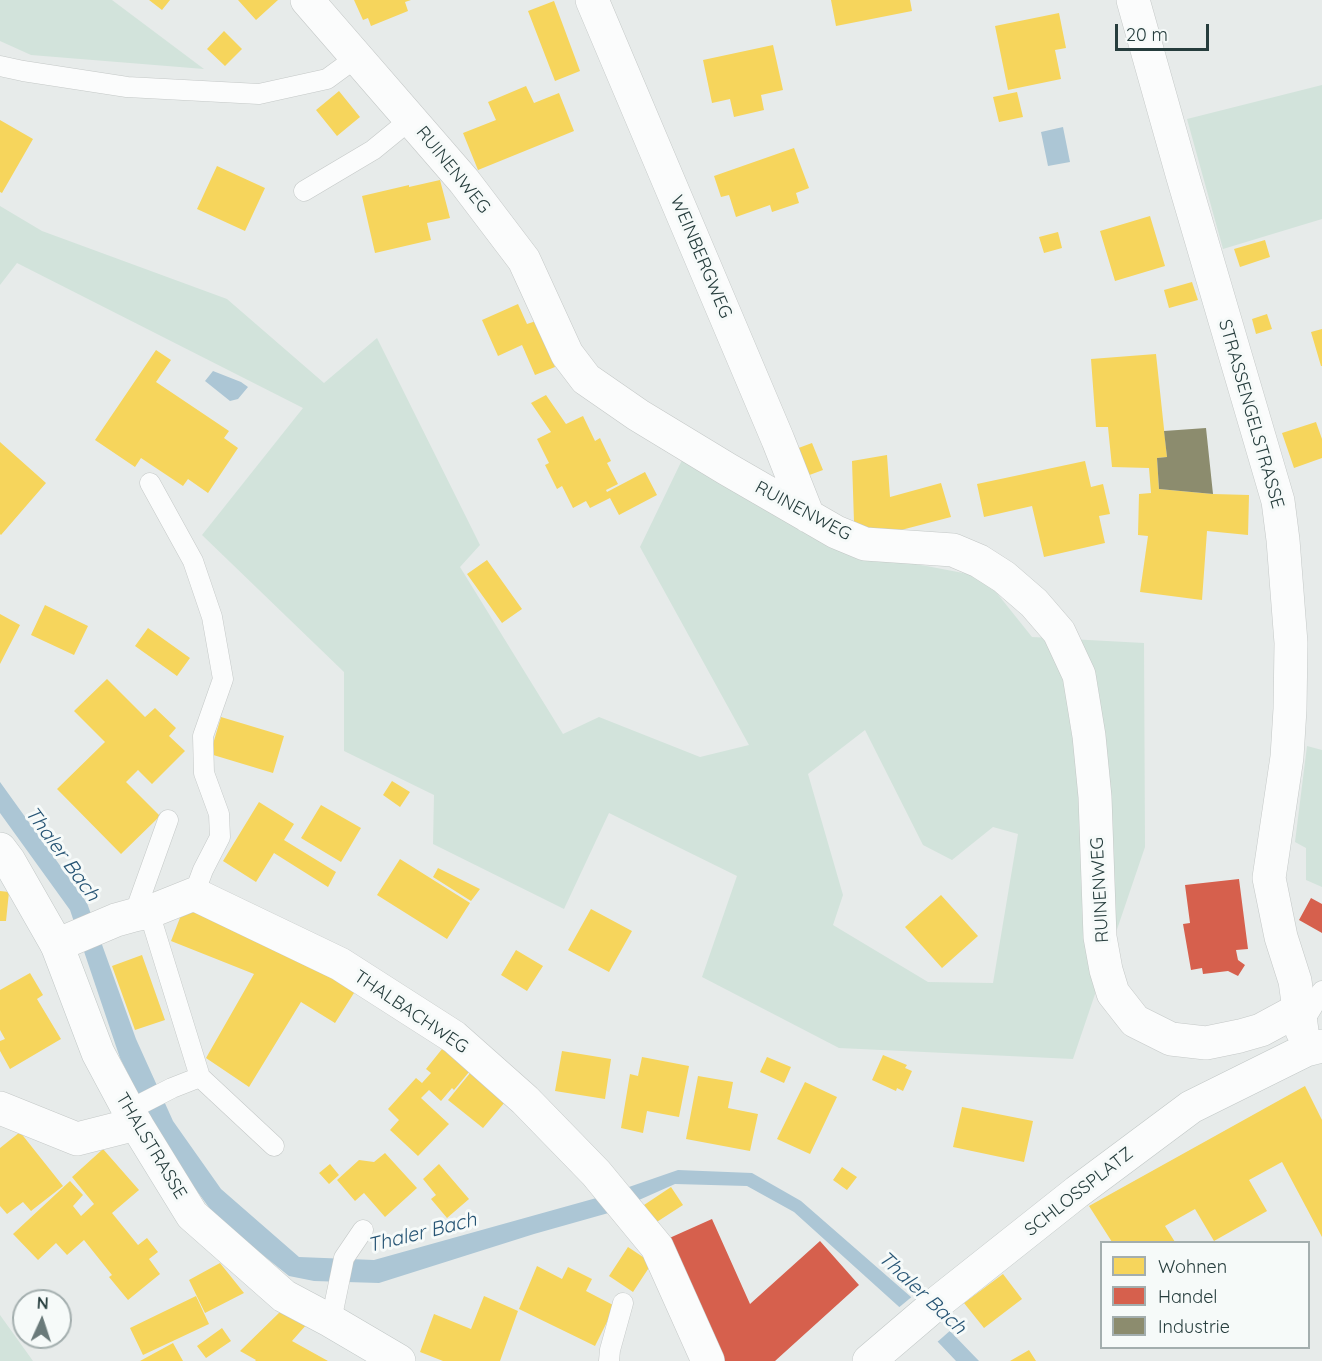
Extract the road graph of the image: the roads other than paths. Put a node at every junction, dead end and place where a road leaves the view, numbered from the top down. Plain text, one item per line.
1 (307, 0) edge
2 (592, 0) edge
3 (1133, 0) edge
4 (357, 57) junction
5 (0, 66) edge
6 (411, 119) junction
7 (304, 191) dead end
8 (150, 483) dead end
9 (808, 516) junction
10 (168, 820) dead end
11 (0, 849) edge
12 (194, 894) junction
13 (133, 916) junction
14 (67, 940) junction
15 (1313, 1021) edge
16 (200, 1077) junction
17 (0, 1108) edge
18 (138, 1112) junction
19 (274, 1146) dead end
20 (363, 1230) dead end
21 (623, 1303) dead end
22 (334, 1307) junction
23 (399, 1361) edge
24 (609, 1361) edge
25 (708, 1361) edge
26 (869, 1361) edge

1 - 4 street, RUINENWEG
2 - 9 street, WEINBERGWEG
3 - 15 street, STRASSENGELSTRASSE
4 - 5 lane
4 - 6 street, RUINENWEG
6 - 7 lane
6 - 9 street, RUINENWEG
8 - 12 lane
9 - 15 street, RUINENWEG
10 - 13 lane
11 - 14 street, THALSTRASSE
12 - 13 street
12 - 25 street, THALBACHWEG
13 - 14 street
13 - 16 lane
14 - 18 street, THALSTRASSE
15 - 26 street, SCHLOSSPLATZ
16 - 18 lane
16 - 19 lane
17 - 18 street
18 - 22 street, THALSTRASSE
20 - 22 lane
21 - 24 lane
22 - 23 street, THALSTRASSE

